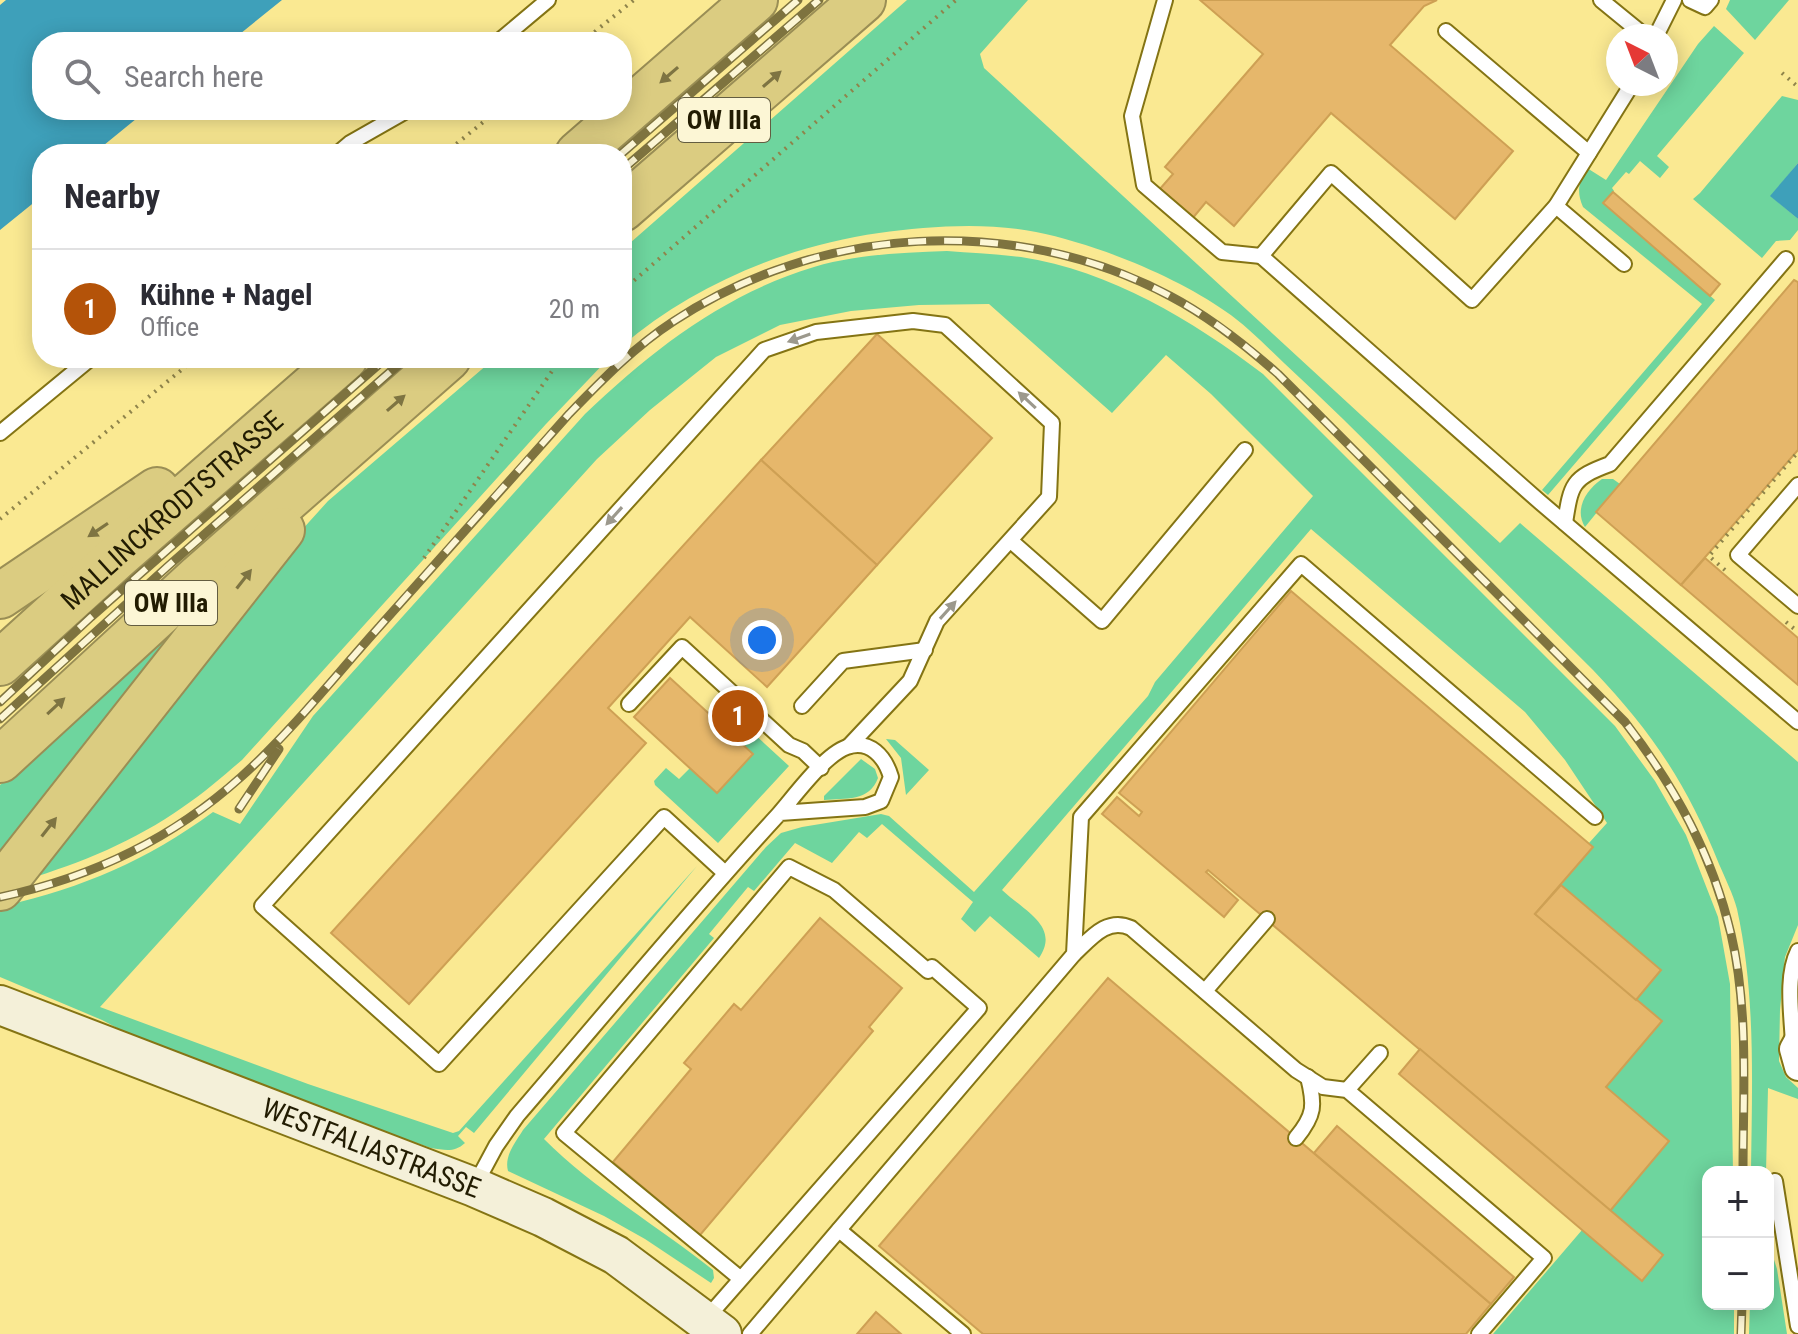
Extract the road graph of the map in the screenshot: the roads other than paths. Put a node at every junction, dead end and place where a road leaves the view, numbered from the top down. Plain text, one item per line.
1 (548, 0) edge
2 (863, 0) edge
3 (1165, 0) edge
4 (1601, 0) edge
5 (1674, 0) edge
6 (1690, 0) edge
7 (1711, 0) edge
8 (744, 8) edge
9 (1630, 24) edge
10 (1662, 24) edge
11 (1446, 31) dead end
12 (510, 32) edge
13 (1625, 96) edge
14 (632, 107) edge
15 (390, 120) edge
16 (617, 120) edge
17 (349, 144) edge
18 (589, 144) edge
19 (1589, 153) junction
20 (632, 200) edge
21 (1556, 206) junction
22 (1261, 256) junction
23 (1786, 259) dead end
24 (1624, 264) dead end
25 (79, 368) edge
26 (334, 368) edge
27 (437, 368) edge
28 (303, 395) junction
29 (0, 433) edge
30 (344, 449) junction
31 (1245, 450) dead end
32 (1798, 485) edge
33 (1565, 523) junction
34 (1011, 541) junction
35 (0, 596) edge
36 (1798, 606) edge
37 (925, 650) junction
38 (0, 663) edge
39 (629, 704) dead end
40 (802, 706) dead end
41 (1798, 722) edge
42 (849, 746) junction
43 (0, 760) edge
44 (821, 768) junction
45 (780, 813) junction
46 (1595, 817) dead end
47 (725, 873) junction
48 (0, 888) edge
49 (1267, 919) dead end
50 (1798, 951) edge
51 (1074, 954) junction
52 (1205, 991) junction
53 (0, 1005) edge
54 (1796, 1052) edge
55 (1380, 1053) dead end
56 (1308, 1077) junction
57 (1347, 1090) junction
58 (1296, 1138) dead end
59 (1775, 1181) dead end
60 (474, 1187) junction
61 (839, 1230) junction
62 (741, 1279) junction
63 (1798, 1326) edge
64 (713, 1327) edge
65 (750, 1334) edge
66 (963, 1334) edge
67 (1479, 1334) edge

1 - 12 lane
20 -> 2 highway, OW IIIa
3 - 22 lane
4 - 9 lane
5 - 10 lane
6 - 7 lane
8 -> 14 highway
11 - 19 lane
13 - 19 lane
15 - 17 lane
16 -> 18 highway
19 - 21 lane
21 - 22 lane
21 - 24 lane
22 - 33 lane
23 - 33 lane
25 - 29 lane
26 - 28 highway, MALLINCKRODTSTRASSE
30 -> 27 highway, OW IIIa
28 -> 35 highway
28 - 38 highway, MALLINCKRODTSTRASSE
43 -> 30 highway, OW IIIa
48 -> 30 highway
31 - 34 lane
32 - 36 lane
33 - 41 lane
37 -> 34 lane
34 -> 47 lane
37 - 40 lane
37 - 42 lane
39 - 44 lane
42 - 44 lane
42 - 45 lane
44 - 45 lane
45 - 47 lane
46 - 51 lane
47 - 60 lane
49 - 52 lane
50 - 54 lane
51 - 52 lane
51 - 61 lane
52 - 56 lane
53 - 60 street, WESTFALIASTRASSE
55 - 57 lane
56 - 57 lane
56 - 58 lane
57 - 67 lane
59 - 63 lane
60 - 64 street, WESTFALIASTRASSE
61 - 65 lane
61 - 66 lane
62 - 62 lane
62 - 64 lane

